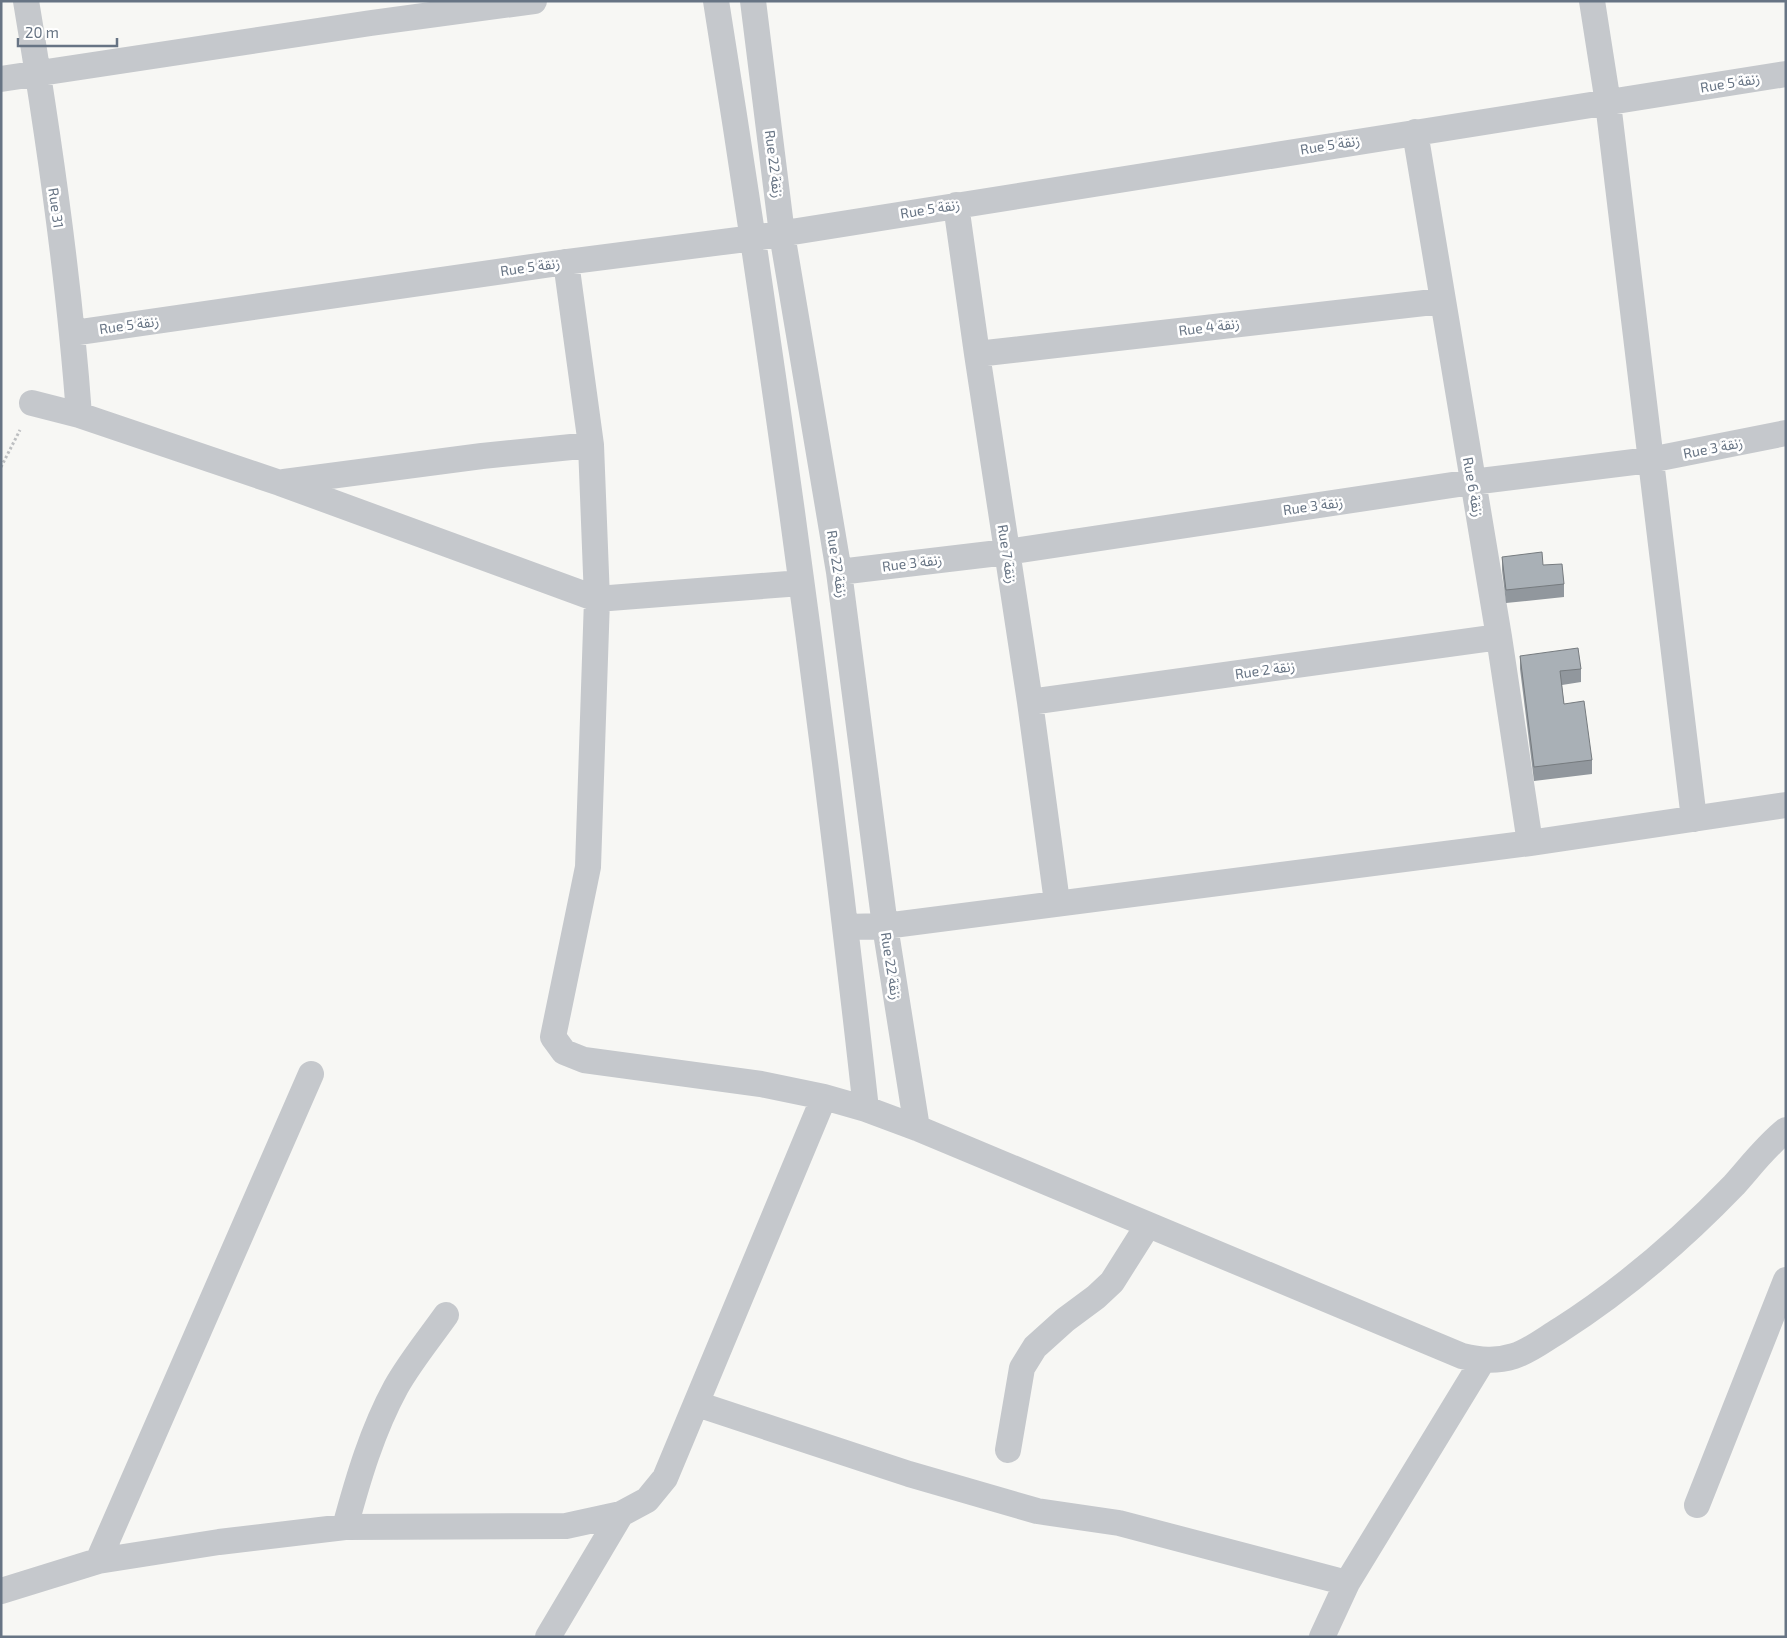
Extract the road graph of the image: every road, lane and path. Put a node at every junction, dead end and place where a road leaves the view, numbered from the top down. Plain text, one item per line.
1 (26, 1) edge
2 (534, 1) edge
3 (716, 1) edge
4 (753, 1) edge
5 (1592, 1) edge
6 (369, 12) edge
7 (1786, 74) edge
8 (38, 75) junction
9 (1, 79) edge
10 (1608, 103) junction
11 (1415, 132) junction
12 (956, 205) junction
13 (782, 234) junction
14 (754, 238) junction
15 (566, 262) junction
16 (1442, 301) junction
17 (73, 333) junction
18 (977, 354) junction
19 (32, 403) joint
20 (79, 415) junction
21 (1786, 434) edge
22 (591, 445) junction
23 (1650, 460) junction
24 (1, 468) edge
25 (1472, 482) junction
26 (280, 483) junction
27 (1007, 552) junction
28 (839, 572) junction
29 (800, 583) junction
30 (597, 599) junction
31 (1499, 637) junction
32 (1030, 702) junction
33 (1786, 805) edge
34 (1694, 819) junction
35 (1530, 843) junction
36 (1057, 902) junction
37 (885, 926) junction
38 (846, 927) junction
39 (311, 1074) dead end
40 (824, 1097) junction
41 (866, 1109) junction
42 (916, 1128) junction
43 (1786, 1130) edge
44 (1148, 1225) junction
45 (1786, 1280) edge
46 (446, 1315) dead end
47 (1483, 1360) junction
48 (697, 1404) junction
49 (1008, 1450) dead end
50 (1697, 1505) dead end
51 (621, 1514) junction
52 (344, 1527) junction
53 (98, 1561) junction
54 (1346, 1583) junction
55 (1, 1591) edge
56 (548, 1637) edge
57 (1322, 1637) edge

1 - 8 street, Rue 31
2 - 6 street
3 - 14 street
4 - 13 street, Rue 22 زنقة
5 - 10 street
6 - 8 street
7 - 10 street, Rue 5 زنقة
8 - 9 street
8 - 17 street, Rue 31
10 - 11 street, Rue 5 زنقة
10 - 23 street
11 - 12 street, Rue 5 زنقة
11 - 16 street, Rue 6 زنقة
12 - 13 street, Rue 5 زنقة
12 - 18 street, Rue 7 زنقة
13 - 14 street, Rue 5 زنقة
13 - 28 street, Rue 22 زنقة
14 - 15 street, Rue 5 زنقة
14 - 29 street
15 - 17 street, Rue 5 زنقة
15 - 22 street
16 - 18 street, Rue 4 زنقة
16 - 25 street, Rue 6 زنقة
17 - 20 street, Rue 31
18 - 27 street, Rue 7 زنقة
19 - 20 street
19 - 24 path
20 - 26 street
21 - 23 street, Rue 3 زنقة
22 - 26 street
22 - 30 street
23 - 25 street, Rue 3 زنقة
23 - 34 street
25 - 27 street, Rue 3 زنقة
25 - 31 street, Rue 6 زنقة
26 - 30 street
27 - 28 street, Rue 3 زنقة
27 - 32 street, Rue 7 زنقة
28 - 37 street, Rue 22 زنقة
29 - 30 street
29 - 38 street
30 - 40 street
31 - 32 street, Rue 2 زنقة
31 - 35 street, Rue 6 زنقة
32 - 36 street, Rue 7 زنقة
33 - 34 street
34 - 35 street
35 - 36 street
36 - 37 street
37 - 38 street
37 - 42 street, Rue 22 زنقة
38 - 41 street
39 - 53 street
40 - 41 street
40 - 48 street
41 - 42 street
42 - 44 street
43 - 47 street
44 - 47 street
44 - 49 street
45 - 50 street
46 - 52 street
47 - 54 street
48 - 51 street
48 - 54 street
51 - 52 street
51 - 56 street
52 - 53 street
53 - 55 street
54 - 57 street

